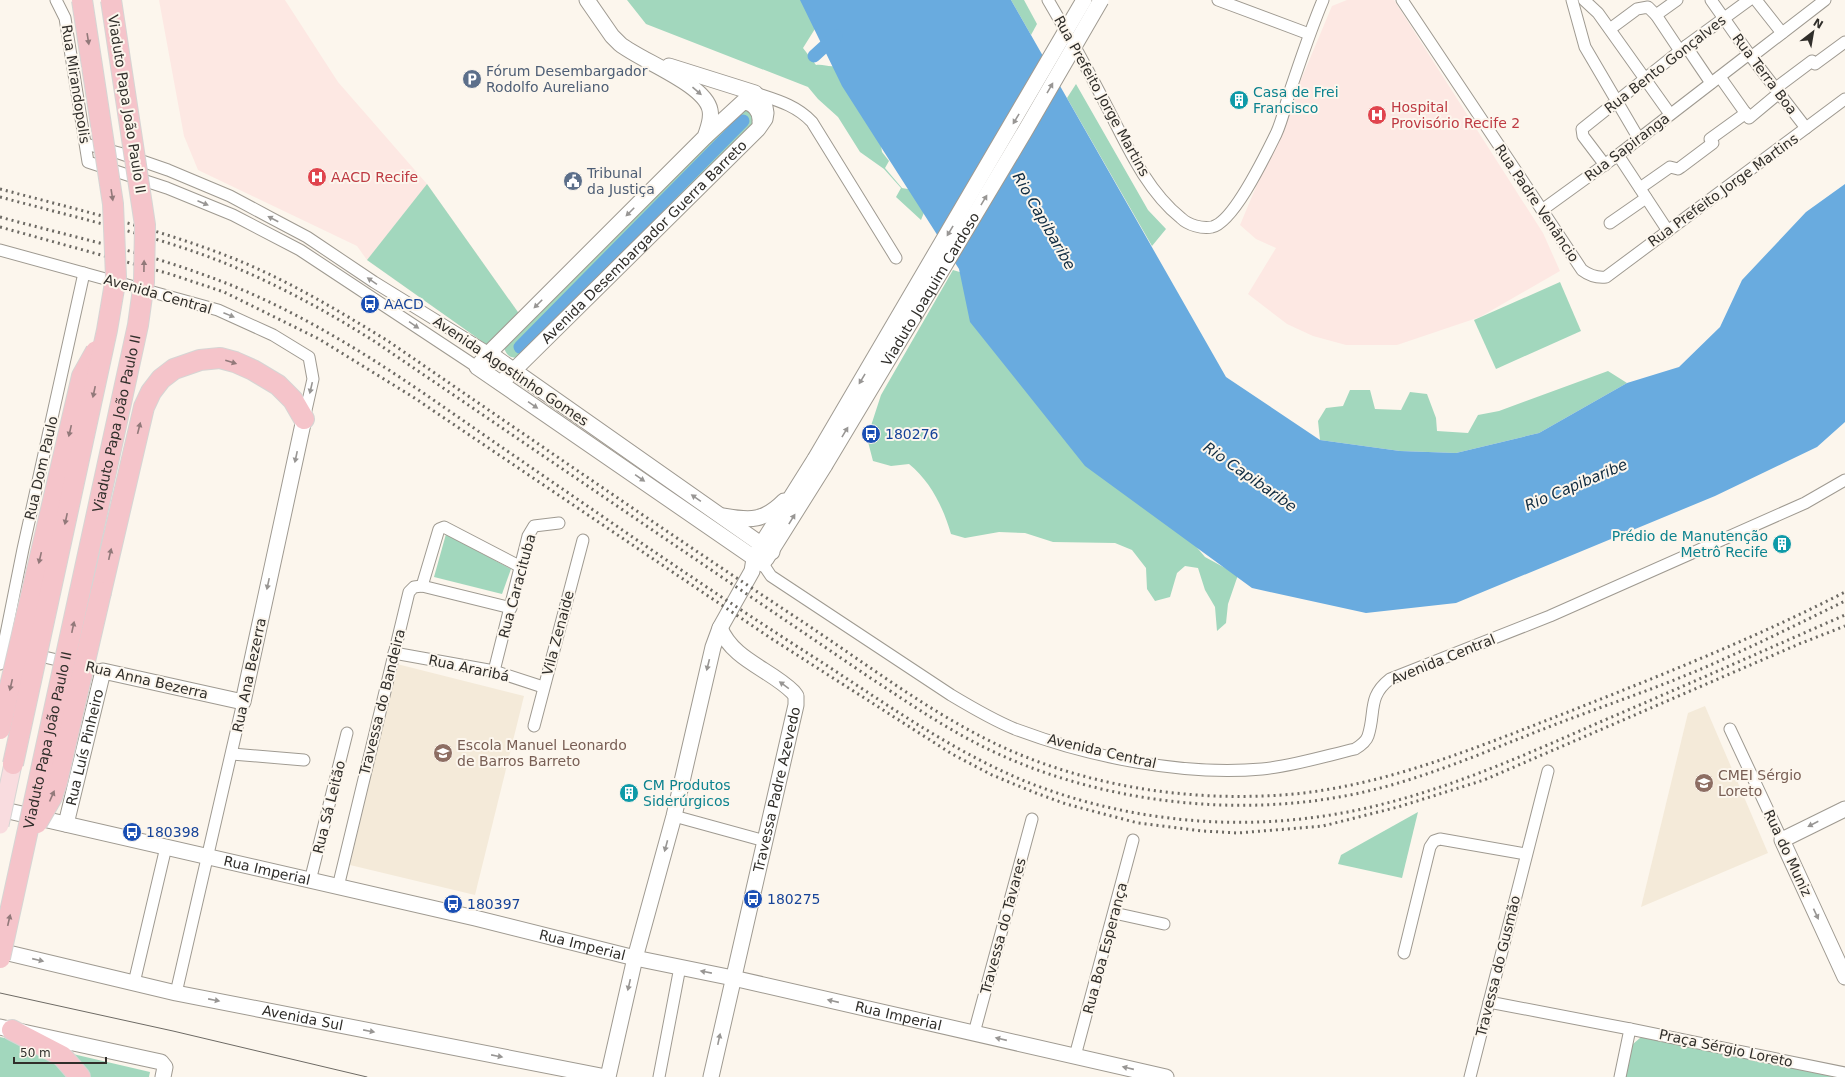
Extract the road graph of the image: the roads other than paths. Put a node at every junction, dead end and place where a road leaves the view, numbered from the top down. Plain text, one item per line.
1 (82, 0) edge
2 (111, 0) edge
3 (587, 0) edge
4 (1048, 0) edge
5 (1084, 0) edge
6 (1101, 0) edge
7 (1218, 0) edge
8 (1323, 0) edge
9 (1402, 0) edge
10 (1572, 0) edge
11 (1584, 0) edge
12 (1677, 0) edge
13 (1711, 0) edge
14 (1749, 0) edge
15 (1756, 0) edge
16 (1826, 0) edge
17 (58, 3) edge
18 (1652, 11) junction
19 (1723, 18) junction
20 (1610, 29) junction
21 (1782, 33) junction
22 (1309, 34) junction
23 (1845, 42) edge
24 (1683, 49) junction
25 (1750, 56) junction
26 (640, 57) junction
27 (1646, 79) junction
28 (1715, 80) junction
29 (1778, 91) junction
30 (755, 93) junction
31 (1845, 99) edge
32 (1617, 102) junction
33 (1670, 114) junction
34 (1748, 115) junction
35 (760, 127) junction
36 (1806, 128) junction
37 (705, 137) junction
38 (1639, 139) junction
39 (86, 144) junction
40 (1618, 155) junction
41 (88, 162) joint
42 (1605, 165) junction
43 (1643, 193) junction
44 (1542, 210) junction
45 (1610, 223) dead end
46 (1668, 231) junction
47 (0, 250) edge
48 (896, 258) dead end
49 (84, 273) junction
50 (1599, 278) joint
51 (107, 330) junction
52 (489, 353) junction
53 (309, 357) joint
54 (477, 367) junction
55 (513, 370) junction
56 (501, 383) junction
57 (304, 419) junction
58 (820, 462) junction
59 (801, 480) junction
60 (1845, 480) edge
61 (721, 516) junction
62 (559, 523) dead end
63 (584, 540) dead end
64 (767, 549) junction
65 (756, 565) junction
66 (521, 566) junction
67 (422, 586) junction
68 (511, 608) junction
69 (6, 610) edge
70 (720, 628) junction
71 (4, 647) junction
72 (394, 653) junction
73 (0, 664) edge
74 (103, 671) junction
75 (494, 671) junction
76 (543, 687) junction
77 (243, 702) junction
78 (534, 726) dead end
79 (0, 729) edge
80 (1730, 729) dead end
81 (347, 733) dead end
82 (232, 754) junction
83 (304, 760) dead end
84 (13, 764) junction
85 (1548, 771) dead end
86 (0, 778) edge
87 (0, 809) edge
88 (1845, 809) edge
89 (674, 816) junction
90 (1032, 819) dead end
91 (66, 824) junction
92 (0, 825) edge
93 (1133, 840) dead end
94 (1782, 840) junction
95 (765, 841) junction
96 (26, 843) junction
97 (166, 847) junction
98 (1526, 854) junction
99 (208, 857) junction
100 (310, 880) junction
101 (338, 887) junction
102 (1114, 913) junction
103 (1164, 924) dead end
104 (0, 951) edge
105 (1404, 953) dead end
106 (0, 958) edge
107 (636, 958) junction
108 (680, 967) junction
109 (1845, 977) edge
110 (733, 978) junction
111 (134, 983) junction
112 (176, 992) junction
113 (1488, 1002) junction
114 (6, 1028) edge
115 (1630, 1029) junction
116 (974, 1033) junction
117 (1075, 1056) junction
118 (164, 1072) edge
119 (1845, 1073) edge
120 (80, 1077) edge
121 (607, 1077) edge
122 (659, 1077) edge
123 (711, 1077) edge
124 (1166, 1077) edge
125 (1470, 1077) edge
126 (1620, 1077) edge

1 -> 51 highway, Viaduto Papa João Paulo II, bridge
96 -> 2 highway, Viaduto Papa João Paulo II, bridge
3 - 26 street
4 - 22 street, Rua Prefeito Jorge Martins
5 -> 58 street, Viaduto Joaquim Cardoso, bridge
58 -> 6 street, Viaduto Joaquim Cardoso, bridge
7 - 22 street
8 - 22 street, Rua Prefeito Jorge Martins
9 - 44 street, Rua Padre Venâncio
10 - 32 street
11 - 20 street
12 - 18 street
13 - 19 street, Rua Terra Boa
14 - 19 street, Rua Bento Gonçalves
15 - 21 street
16 - 21 street, Rua Sapiranga
17 - 39 street, Rua Mirandopolis
18 - 20 street
18 - 24 street
19 - 24 street, Rua Bento Gonçalves
19 - 25 street, Rua Terra Boa
20 - 27 street
21 - 25 street, Rua Sapiranga
23 - 29 street
24 - 27 street, Rua Bento Gonçalves
24 - 28 street
25 - 28 street, Rua Sapiranga
25 - 29 street, Rua Terra Boa
26 - 30 street
26 -> 37 street
27 - 32 street, Rua Bento Gonçalves
27 - 33 street
28 - 33 street, Rua Sapiranga
28 - 34 street
29 - 34 street
29 - 36 street, Rua Terra Boa
30 - 35 street
30 - 48 street
31 - 36 street, Rua Prefeito Jorge Martins
32 - 38 street
32 - 42 street, Rua Bento Gonçalves
33 - 38 street, Rua Sapiranga
34 - 43 street
35 - 37 street
35 - 55 street, Avenida Desembargador Guerra Barreto
36 - 46 street, Rua Prefeito Jorge Martins
37 -> 52 street
38 - 40 street, Rua Sapiranga
39 - 41 street, Rua Mirandopolis
52 -> 39 street, Avenida Agostinho Gomes
40 - 42 street, Rua Sapiranga
40 - 43 street
41 -> 54 street, Avenida Agostinho Gomes
42 - 44 street, Rua Sapiranga
43 - 45 street
43 - 46 street
44 - 50 street, Rua Padre Venâncio
46 - 50 street, Rua Prefeito Jorge Martins
47 - 49 street, Avenida Central
49 -> 53 street, Avenida Central
49 - 69 street, Rua Dom Paulo
51 -> 79 highway, bridge
51 -> 84 highway, Viaduto Papa João Paulo II, bridge
52 - 54 street
52 - 55 street, Avenida Agostinho Gomes
53 -> 57 street, Rua Ana Bezerra
54 - 56 street, Avenida Agostinho Gomes
55 - 56 street, Avenida Desembargador Guerra Barreto
61 -> 55 street, Avenida Agostinho Gomes
56 -> 65 street, Avenida Agostinho Gomes
57 -> 77 street, Rua Ana Bezerra
96 -> 57 highway, bridge
58 - 59 street, Viaduto Joaquim Cardoso
64 -> 58 street, Viaduto Joaquim Cardoso
59 - 61 street
59 - 64 street, Viaduto Joaquim Cardoso
60 - 65 street, Avenida Central
61 - 64 street, Avenida Agostinho Gomes
62 - 66 street, Rua Caracituba
63 - 76 street, Vila Zenaide
64 - 65 street, Viaduto Joaquim Cardoso
65 - 70 street, Viaduto Joaquim Cardoso
66 - 67 street
66 - 68 street, Rua Caracituba
67 - 68 street
67 - 72 street, Travessa do Bandeira
68 - 75 street, Rua Caracituba
69 - 71 street, Rua Dom Paulo
70 -> 89 street, Viaduto Joaquim Cardoso
95 -> 70 street, Travessa Padre Azevedo
71 - 73 street, Rua Dom Paulo
71 - 74 street, Rua Anna Bezerra
72 - 75 street, Rua Araribá
72 - 101 street, Travessa do Bandeira
74 - 77 street, Rua Anna Bezerra
74 - 91 street, Rua Luís Pinheiro
75 - 76 street, Rua Araribá
76 - 78 street, Vila Zenaide
77 - 82 street, Rua Ana Bezerra
80 - 94 street, Rua do Muniz
81 - 100 street, Rua Sá Leitão
82 - 83 street
82 - 99 street, Rua Ana Bezerra
84 - 86 highway
84 - 92 main road, bridge
85 - 98 street, Travessa do Gusmão
87 - 91 street, Rua Imperial
88 -> 94 street
89 - 95 street
89 -> 107 street, Viaduto Joaquim Cardoso
90 - 116 street, Travessa do Tavares
91 - 97 street, Rua Imperial
93 - 102 street, Rua Boa Esperança
94 -> 109 street, Rua do Muniz
95 - 110 street, Travessa Padre Azevedo
106 -> 96 highway, Viaduto Papa João Paulo II, bridge
97 - 99 street, Rua Imperial
97 - 111 street
98 - 105 street
98 - 113 street, Travessa do Gusmão
99 - 100 street, Rua Imperial
99 - 112 street, Rua Ana Bezerra
100 - 101 street, Rua Imperial
101 - 107 street, Rua Imperial
102 - 103 street
102 - 117 street, Rua Boa Esperança
104 -> 111 street, Avenida Sul
107 - 108 street, Rua Imperial
107 -> 121 street, Viaduto Joaquim Cardoso
110 -> 108 street, Rua Imperial
108 - 122 street
116 -> 110 street, Rua Imperial
123 -> 110 street, Travessa Padre Azevedo
111 - 112 street, Avenida Sul
112 -> 121 street, Avenida Sul
113 - 115 street, Praça Sérgio Loreto
113 - 125 street, Travessa do Gusmão
114 - 118 street
114 - 120 highway
115 - 119 street, Praça Sérgio Loreto
115 - 126 street
117 -> 116 street, Rua Imperial
124 -> 117 street, Rua Imperial

